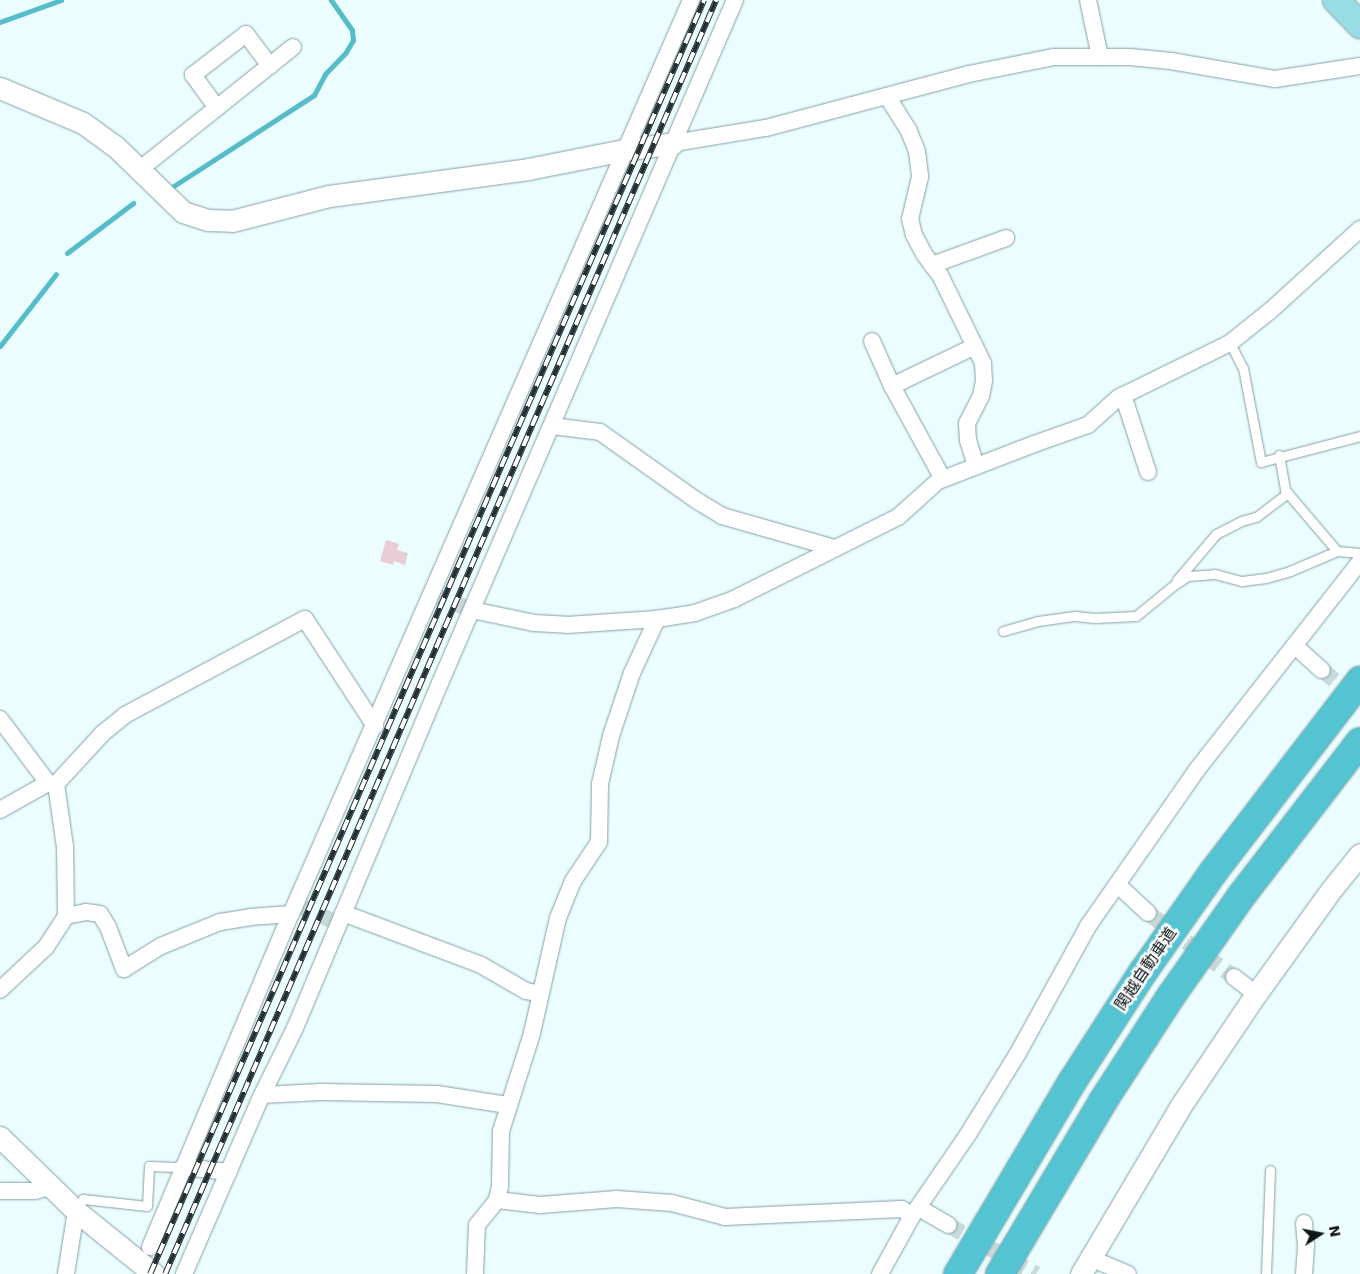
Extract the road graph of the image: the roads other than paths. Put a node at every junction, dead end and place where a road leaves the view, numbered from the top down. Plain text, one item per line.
1 (691, 0) edge
2 (735, 0) edge
3 (1088, 0) edge
4 (1336, 0) edge
5 (1360, 25) edge
6 (293, 47) dead end
7 (1100, 57) junction
8 (270, 66) junction
9 (1360, 66) edge
10 (0, 88) edge
11 (887, 96) junction
12 (217, 108) junction
13 (674, 144) junction
14 (624, 150) junction
15 (139, 170) junction
16 (1357, 237) edge
17 (1006, 238) dead end
18 (932, 265) junction
19 (872, 340) dead end
20 (1230, 343) junction
21 (975, 346) junction
22 (892, 386) junction
23 (1123, 395) junction
24 (552, 426) junction
25 (1360, 436) edge
26 (1279, 456) junction
27 (976, 466) junction
28 (1148, 472) dead end
29 (943, 479) junction
30 (1288, 493) junction
31 (834, 548) junction
32 (1337, 551) junction
33 (1360, 553) edge
34 (1360, 562) edge
35 (1174, 585) junction
36 (472, 610) junction
37 (657, 619) junction
38 (1002, 631) dead end
39 (1295, 646) junction
40 (1322, 670) tunnel mouth
41 (1360, 681) edge
42 (0, 719) edge
43 (375, 726) junction
44 (1360, 742) edge
45 (52, 784) junction
46 (0, 810) edge
47 (1360, 854) edge
48 (1118, 885) junction
49 (343, 913) junction
50 (1148, 913) tunnel mouth
51 (291, 914) junction
52 (66, 916) junction
53 (1234, 977) tunnel mouth
54 (0, 990) edge
55 (541, 994) junction
56 (1256, 994) junction
57 (262, 1095) junction
58 (507, 1105) junction
59 (0, 1137) edge
60 (183, 1167) junction
61 (1270, 1170) dead end
62 (229, 1172) junction
63 (51, 1186) junction
64 (0, 1191) edge
65 (497, 1200) junction
66 (76, 1211) junction
67 (915, 1212) junction
68 (1304, 1223) dead end
69 (948, 1225) tunnel mouth
70 (150, 1247) dead end
71 (1085, 1266) edge
72 (66, 1274) edge
73 (154, 1274) edge
74 (184, 1274) edge
75 (475, 1274) edge
76 (880, 1274) edge
77 (958, 1274) edge
78 (1000, 1274) edge
79 (1128, 1274) edge
80 (1266, 1274) edge
81 (1304, 1274) edge

1 - 14 street
2 - 13 street
3 - 7 street
4 - 5 main road
6 - 8 street
7 - 9 street
7 - 11 street
8 - 12 street
8 - 12 street
10 - 15 street
11 - 13 street
11 - 18 street
12 - 15 street
13 - 14 street
13 - 24 street
14 - 15 street
14 - 43 street
16 - 20 street
17 - 18 street
18 - 21 street
19 - 22 street
20 - 23 street
20 - 26 lane
21 - 22 street
21 - 27 street
22 - 29 street
23 - 27 street
23 - 28 street
24 - 31 street
24 - 36 street
25 - 26 lane
26 - 30 lane
27 - 29 street
29 - 31 street
30 - 32 lane
30 - 35 lane
31 - 37 street
32 - 33 lane
32 - 35 lane
34 - 39 street
35 - 38 lane
36 - 37 street
36 - 49 street
37 - 55 street
39 - 40 street
39 - 48 street
41 - 77 highway, 関越自動車道
42 - 45 street
43 - 45 street
43 - 51 street
44 - 78 highway
45 - 46 street
45 - 52 street
47 - 56 street
48 - 50 street
48 - 67 street
49 - 55 street
49 - 57 street
51 - 52 street
51 - 60 street
52 - 54 street
53 - 56 street
55 - 58 street
56 - 71 street
57 - 58 street
57 - 62 street
58 - 65 street
59 - 63 street
60 - 62 street
60 - 66 lane
60 - 70 street
61 - 80 lane
62 - 74 street
63 - 64 street
63 - 66 street
65 - 67 street
65 - 75 street
66 - 72 street
66 - 73 street
67 - 69 street
67 - 76 street
68 - 81 street
71 - 79 street

